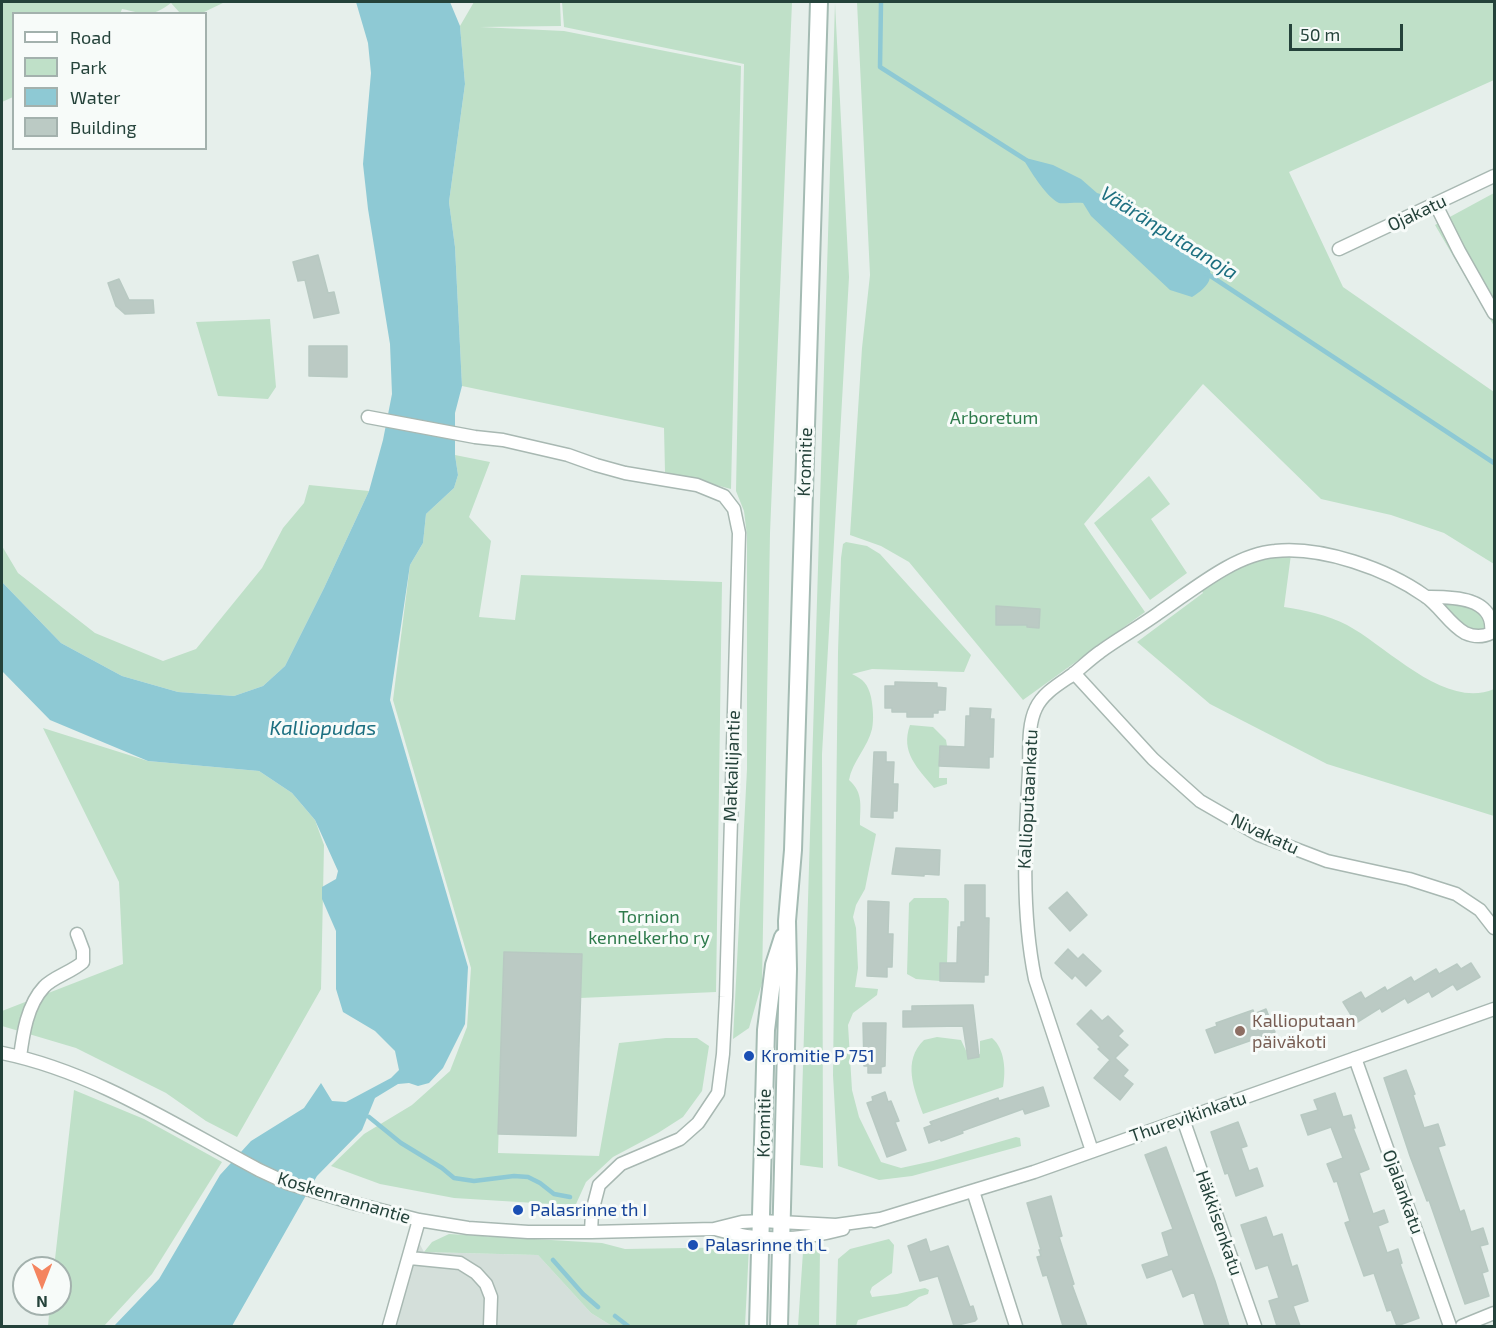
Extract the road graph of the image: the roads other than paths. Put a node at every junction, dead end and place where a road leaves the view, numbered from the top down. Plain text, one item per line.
1 (819, 2) edge
2 (1494, 176) edge
3 (1436, 204) junction
4 (1339, 249) dead end
5 (1494, 314) edge
6 (368, 417) dead end
7 (1426, 597) junction
8 (1074, 673) junction
9 (787, 921) junction
10 (1494, 928) edge
11 (77, 934) dead end
12 (1494, 1009) edge
13 (2, 1053) edge
14 (20, 1057) junction
15 (1355, 1058) junction
16 (1183, 1119) junction
17 (1092, 1151) junction
18 (973, 1191) junction
19 (880, 1219) junction
20 (419, 1220) junction
21 (782, 1222) junction
22 (761, 1229) junction
23 (591, 1232) junction
24 (781, 1239) junction
25 (410, 1258) junction
26 (1494, 1313) edge
27 (389, 1326) edge
28 (490, 1326) edge
29 (758, 1326) edge
30 (779, 1326) edge
31 (1016, 1326) edge
32 (1255, 1326) edge
33 (1450, 1326) edge
34 (1462, 1326) edge

1 - 9 main road, Kromitie
2 - 3 street, Ojakatu
3 - 4 street, Ojakatu
3 - 5 street
6 - 23 street, Matkailijantie
7 - 7 street, Kallioputaankatu
7 - 8 street, Kallioputaankatu
8 - 10 street, Nivakatu
8 - 17 street, Kallioputaankatu
9 - 21 main road, Kromitie
9 - 22 main road, Kromitie
11 - 14 street
12 - 15 street, Thurevikinkatu
13 - 14 street, Koskenrannantie
14 - 20 street, Koskenrannantie
15 - 16 street, Thurevikinkatu
15 - 33 street, Ojalankatu
16 - 17 street, Thurevikinkatu
16 - 32 street, Häkkisenkatu
17 - 18 street, Thurevikinkatu
18 - 19 street, Thurevikinkatu
18 - 31 street
19 - 21 street, Thurevikinkatu
19 - 24 street, Thurevikinkatu
20 - 23 street, Koskenrannantie
20 - 25 street
21 - 22 street, Koskenrannantie
21 - 24 main road, Kromitie
22 - 23 street, Koskenrannantie
22 - 24 street, Koskenrannantie
22 - 29 main road, Kromitie
24 - 30 main road, Kromitie
25 - 27 street
25 - 28 street
26 - 34 street

